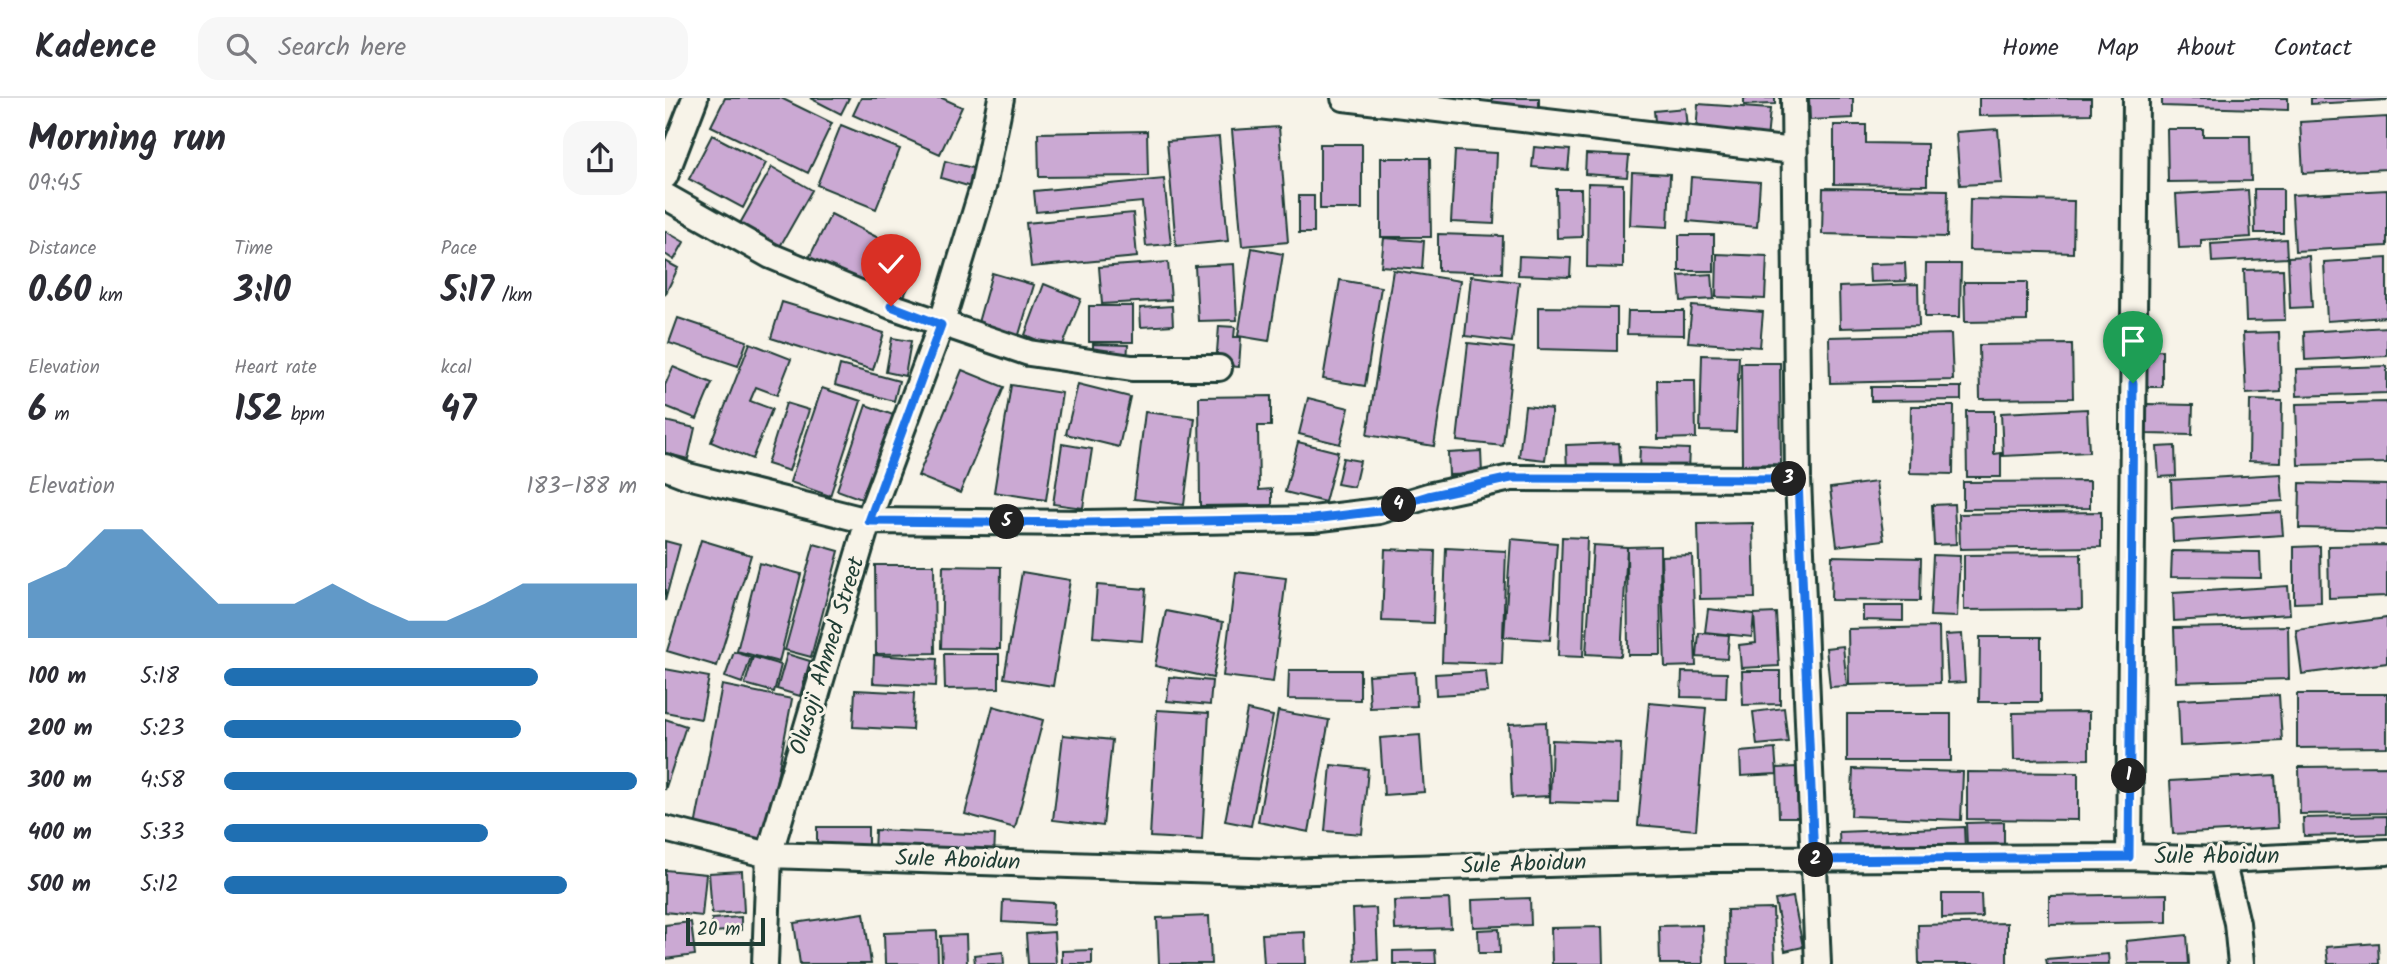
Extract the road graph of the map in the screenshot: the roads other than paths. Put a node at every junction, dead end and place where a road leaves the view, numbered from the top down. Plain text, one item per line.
1 (695, 98) edge
2 (1002, 98) edge
3 (1344, 98) edge
4 (1794, 98) edge
5 (2136, 98) edge
6 (1794, 151) junction
7 (665, 176) edge
8 (665, 196) edge
9 (941, 325) junction
10 (1219, 368) dead end
11 (665, 467) edge
12 (1798, 479) junction
13 (869, 521) junction
14 (665, 829) edge
15 (2387, 852) edge
16 (769, 855) junction
17 (2129, 857) junction
18 (1814, 860) junction
19 (2222, 860) junction
20 (765, 964) edge
21 (1818, 964) edge
22 (2241, 964) edge

1 - 7 street
2 - 9 street, Olusoji Ahmed Street
3 - 6 street
4 - 6 street
5 - 17 street
6 - 12 street
8 - 9 street
9 - 10 street
9 - 13 street, Olusoji Ahmed Street
11 - 13 street
12 - 13 street
12 - 18 street
13 - 16 street, Olusoji Ahmed Street
14 - 16 street, Sule Aboidun
15 - 19 street, Sule Aboidun
16 - 18 street, Sule Aboidun
16 - 20 street, Olusoji Ahmed Street
17 - 18 street, Sule Aboidun
17 - 19 street, Sule Aboidun
18 - 21 street
19 - 22 street

